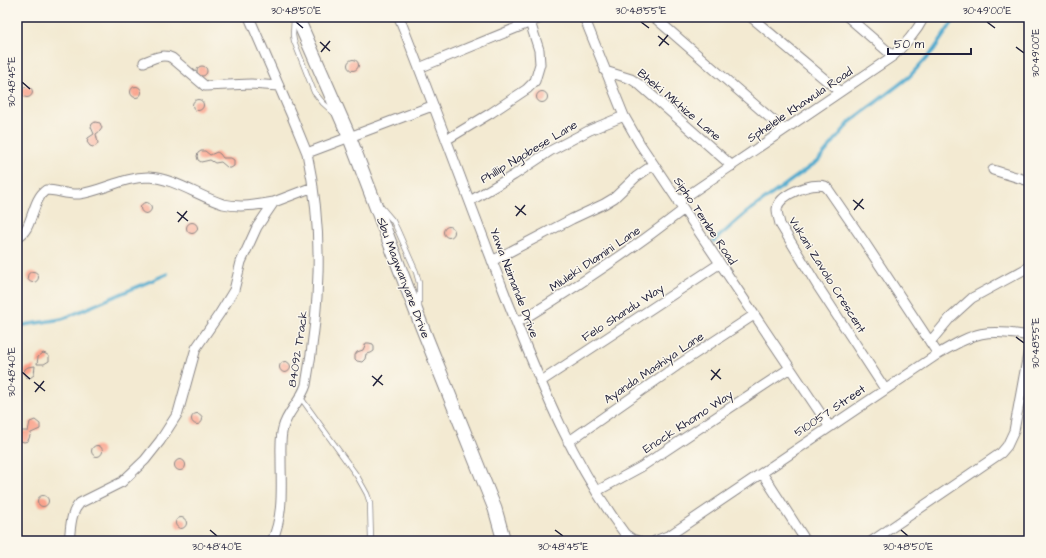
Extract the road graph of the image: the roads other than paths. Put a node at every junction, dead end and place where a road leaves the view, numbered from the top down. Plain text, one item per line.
1 (249, 17) edge
2 (294, 17) edge
3 (297, 17) edge
4 (398, 17) edge
5 (543, 17) edge
6 (584, 17) edge
7 (654, 17) edge
8 (751, 17) edge
9 (848, 17) edge
10 (924, 17) edge
11 (530, 22) junction
12 (892, 56) junction
13 (144, 62) dead end
14 (419, 68) junction
15 (605, 71) junction
16 (279, 86) junction
17 (840, 92) junction
18 (432, 106) junction
19 (624, 116) junction
20 (342, 119) junction
21 (784, 130) junction
22 (349, 136) junction
23 (446, 140) junction
24 (307, 153) junction
25 (653, 165) junction
26 (732, 166) junction
27 (993, 170) dead end
28 (1029, 181) edge
29 (313, 187) junction
30 (470, 201) junction
31 (274, 202) junction
32 (681, 206) junction
33 (17, 237) edge
34 (492, 261) junction
35 (719, 264) junction
36 (1029, 267) edge
37 (754, 315) junction
38 (517, 323) junction
39 (1029, 336) edge
40 (930, 342) junction
41 (1029, 349) edge
42 (938, 354) junction
43 (790, 368) junction
44 (540, 382) junction
45 (885, 389) junction
46 (301, 398) junction
47 (829, 426) junction
48 (568, 442) junction
49 (762, 473) junction
50 (597, 492) junction
51 (69, 541) edge
52 (272, 541) edge
53 (371, 541) edge
54 (504, 541) edge
55 (638, 541) edge
56 (655, 541) edge
57 (807, 541) edge
58 (872, 541) edge

1 - 16 street, 84092 Track
2 - 20 lane
3 - 20 main road, Sbu Magwanyane Drive
4 - 14 street, Yawa Nzimande Drive
5 - 11 street
6 - 15 street, Sipho Tembe Road
7 - 21 street
8 - 17 street
9 - 12 street
10 - 12 street, Sphelele Khawula Road
11 - 14 street
11 - 23 street
12 - 17 street, Sphelele Khawula Road
13 - 16 street
14 - 18 street, Yawa Nzimande Drive
15 - 19 street, Sipho Tembe Road
15 - 26 street, Bheki Mkhize Lane
16 - 24 street, 84092 Track
17 - 21 street, Sphelele Khawula Road
18 - 22 street
18 - 23 street, Yawa Nzimande Drive
19 - 25 street, Sipho Tembe Road
19 - 30 street, Phillip Ngobese Lane
20 - 22 main road, Sbu Magwanyane Drive
21 - 26 street, Sphelele Khawula Road
22 - 24 street
22 - 54 main road, Sbu Magwanyane Drive
23 - 30 street, Yawa Nzimande Drive
24 - 29 street, 84092 Track
25 - 32 street, Sipho Tembe Road
25 - 34 street
26 - 32 street, Sphelele Khawula Road
27 - 28 street
29 - 31 street
29 - 46 street, 84092 Track
30 - 34 street, Yawa Nzimande Drive
31 - 33 street
31 - 51 street
32 - 35 street, Sipho Tembe Road
32 - 38 street, Mluleki Dlamini Lane
34 - 38 street, Yawa Nzimande Drive
35 - 37 street, Sipho Tembe Road
35 - 44 street, Felo Shandu Way
36 - 40 street
37 - 43 street, Sipho Tembe Road
37 - 48 street, Ayanda Mashiya Lane
38 - 44 street, Yawa Nzimande Drive
39 - 42 street, 510057 Street
40 - 42 street, Vukani Zavolo Crescent
40 - 45 street, Vukani Zavolo Crescent
41 - 58 street
42 - 45 street, 510057 Street
43 - 47 street, Sipho Tembe Road
43 - 50 street, Enock Khomo Way
44 - 48 street, Yawa Nzimande Drive
45 - 47 street, 510057 Street
46 - 52 street, 84092 Track
46 - 53 lane
47 - 49 street, 510057 Street
48 - 50 street, Yawa Nzimande Drive
49 - 56 street, 510057 Street
49 - 57 street
50 - 55 street, Yawa Nzimande Drive

